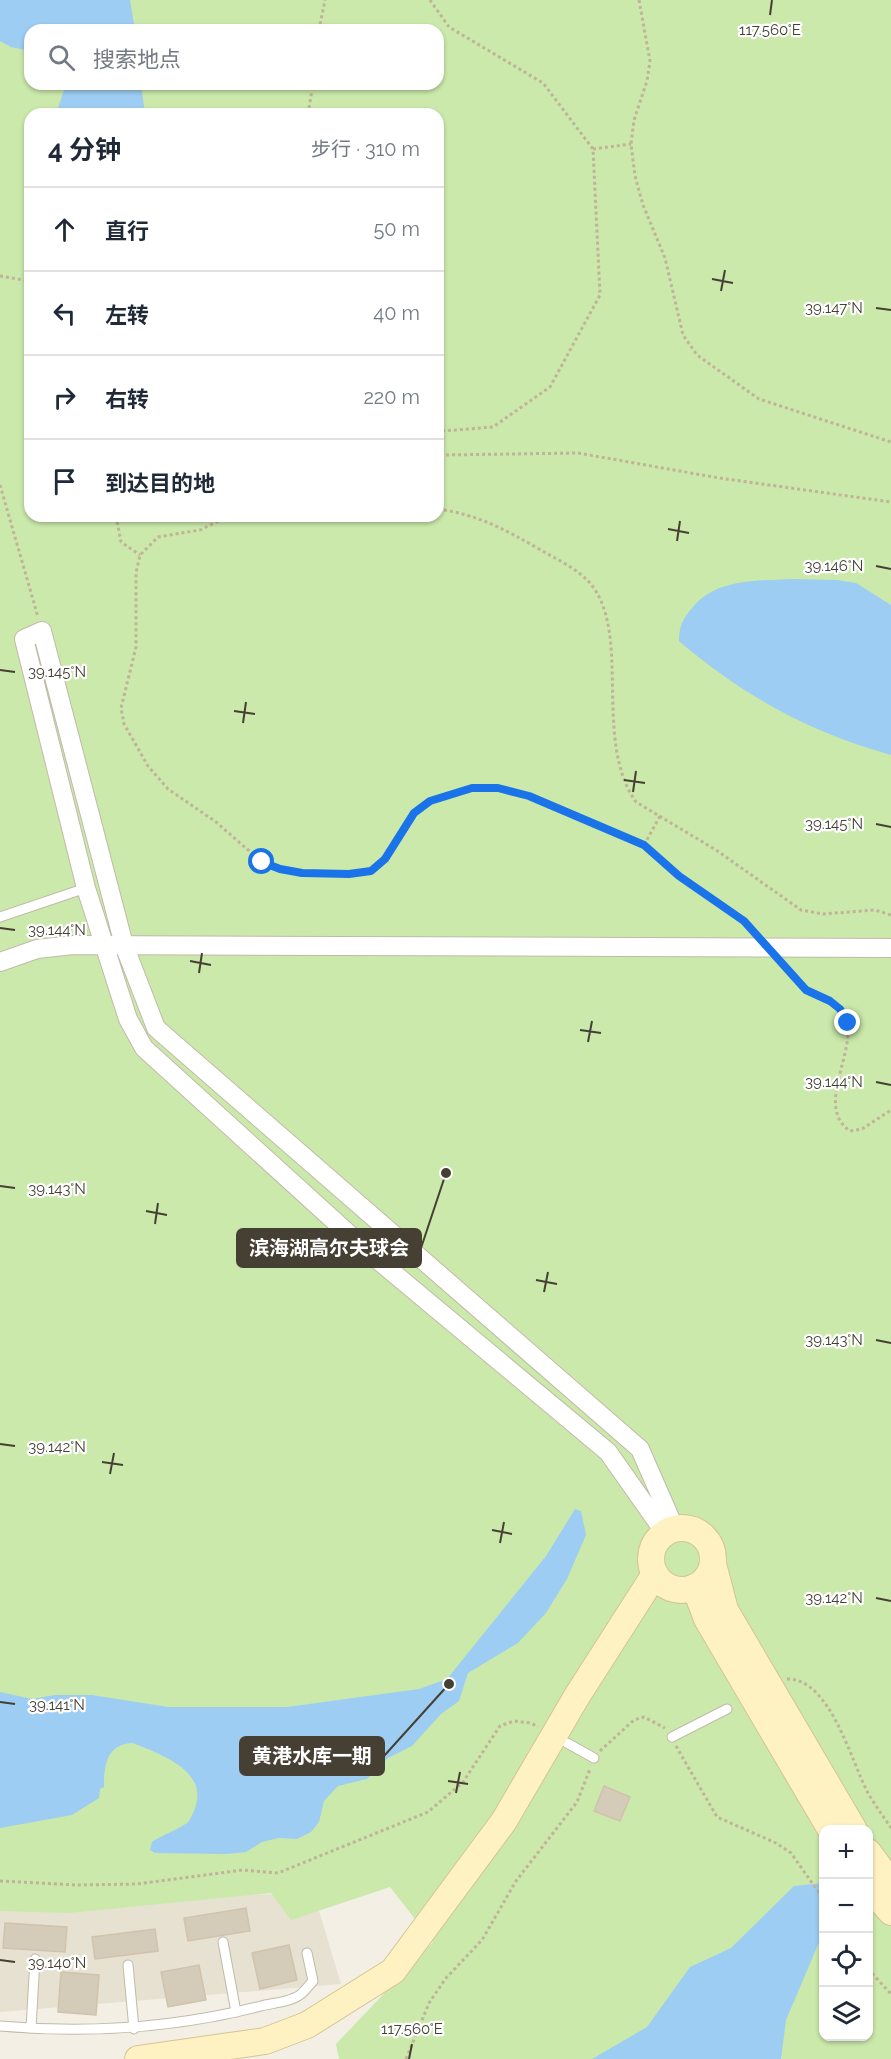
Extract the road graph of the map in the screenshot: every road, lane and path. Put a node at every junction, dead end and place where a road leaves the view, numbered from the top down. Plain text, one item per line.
1 (325, 0) edge
2 (430, 0) edge
3 (639, 0) edge
4 (320, 24) edge
5 (312, 90) edge
6 (309, 108) edge
7 (631, 144) junction
8 (593, 149) junction
9 (0, 276) edge
10 (24, 280) edge
11 (444, 431) edge
12 (891, 442) edge
13 (444, 455) edge
14 (0, 485) edge
15 (891, 502) edge
16 (444, 510) edge
17 (117, 522) edge
18 (217, 522) edge
19 (140, 555) junction
20 (42, 631) junction
21 (660, 816) junction
22 (644, 845) junction
23 (86, 888) junction
24 (891, 915) edge
25 (0, 917) edge
26 (104, 944) junction
27 (123, 945) junction
28 (770, 948) junction
29 (891, 948) edge
30 (0, 962) edge
31 (891, 1110) edge
32 (670, 1531) junction
33 (713, 1564) junction
34 (655, 1574) junction
35 (695, 1587) junction
36 (781, 1682) dead end
37 (727, 1709) dead end
38 (539, 1728) dead end
39 (672, 1737) junction
40 (567, 1743) dead end
41 (594, 1758) junction
42 (828, 1825) edge
43 (851, 1825) edge
44 (891, 1828) edge
45 (873, 1859) edge
46 (0, 1881) edge
47 (891, 1883) edge
48 (873, 1892) edge
49 (819, 1893) edge
50 (891, 1912) edge
51 (223, 1942) dead end
52 (307, 1953) dead end
53 (35, 1959) dead end
54 (128, 1965) dead end
55 (873, 1974) edge
56 (891, 1994) edge
57 (236, 2012) junction
58 (0, 2026) edge
59 (31, 2028) junction
60 (134, 2029) junction
61 (233, 2053) edge
62 (138, 2059) edge
63 (406, 2059) edge

1 - 4 path
2 - 8 path
3 - 7 path
5 - 6 path
7 - 8 path
7 - 12 path
8 - 11 path
9 - 10 path
13 - 15 path
14 - 20 path
16 - 21 path
17 - 19 path
18 - 19 path
19 - 22 path
20 - 23 street
20 - 27 street
21 - 22 path
21 - 24 path
22 - 28 path
23 - 25 lane
23 - 26 street
26 - 27 street
26 - 30 street
26 - 32 street
27 - 28 street
27 - 32 street
28 - 29 street
28 - 31 path
32 - 33 street
32 - 34 street
33 - 35 street
33 - 43 street
34 - 35 street
34 - 61 street
35 - 42 street
36 - 44 path
37 - 39 lane
38 - 46 path
39 - 41 path
39 - 49 path
40 - 41 lane
41 - 63 path
45 - 47 street
48 - 50 street
51 - 57 lane
52 - 57 lane
53 - 59 lane
54 - 60 lane
55 - 56 path
57 - 60 lane
58 - 59 lane
59 - 60 lane
61 - 62 street

